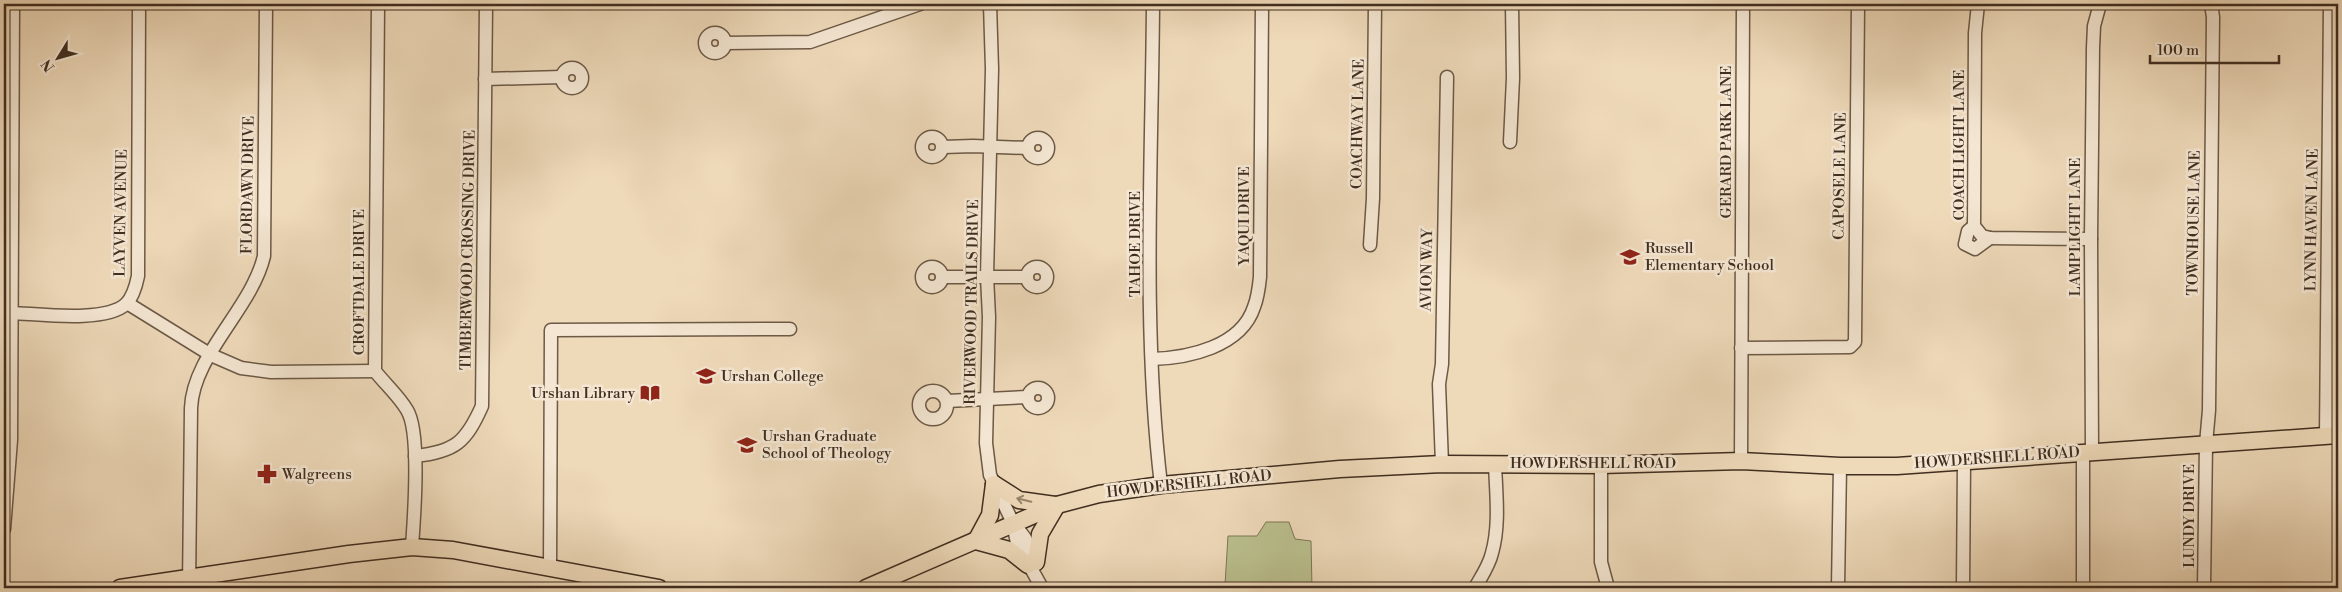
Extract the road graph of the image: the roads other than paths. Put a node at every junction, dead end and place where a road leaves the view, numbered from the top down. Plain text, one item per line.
1 (14, 4) edge
2 (139, 4) edge
3 (266, 4) edge
4 (378, 4) edge
5 (486, 4) edge
6 (920, 4) edge
7 (990, 4) edge
8 (1153, 4) edge
9 (1262, 4) edge
10 (1375, 4) edge
11 (1512, 4) edge
12 (1743, 4) edge
13 (1858, 4) edge
14 (1978, 4) edge
15 (2100, 4) edge
16 (2211, 4) edge
17 (2330, 4) edge
18 (725, 43) dead end
19 (562, 77) dead end
20 (1447, 77) dead end
21 (485, 79) junction
22 (1510, 142) dead end
23 (943, 147) dead end
24 (990, 147) junction
25 (1028, 148) dead end
26 (8, 225) edge
27 (1974, 226) junction
28 (1990, 238) junction
29 (2091, 239) junction
30 (1370, 245) dead end
31 (987, 276) junction
32 (942, 277) dead end
33 (1027, 277) dead end
34 (127, 303) junction
35 (12, 313) junction
36 (790, 329) dead end
37 (1741, 348) junction
38 (211, 355) junction
39 (1152, 359) junction
40 (375, 371) junction
41 (1028, 397) dead end
42 (986, 398) junction
43 (947, 401) dead end
44 (2332, 435) edge
45 (2206, 444) junction
46 (2088, 452) junction
47 (415, 456) junction
48 (1741, 461) junction
49 (1964, 462) junction
50 (1442, 464) junction
51 (1495, 464) junction
52 (1601, 465) junction
53 (1840, 466) junction
54 (994, 484) junction
55 (1161, 485) junction
56 (1057, 505) junction
57 (1013, 523) junction
58 (4, 529) edge
59 (976, 540) junction
60 (412, 548) junction
61 (1032, 564) junction
62 (550, 569) junction
63 (189, 584) edge
64 (120, 588) edge
65 (658, 588) edge
66 (866, 588) edge
67 (1044, 588) edge
68 (1475, 588) edge
69 (1608, 588) edge
70 (1838, 588) edge
71 (1963, 588) edge
72 (2083, 588) edge
73 (2204, 588) edge

1 - 26 street
2 - 34 street, LAYVEN AVENUE
3 - 38 street, FLORDAWN DRIVE
4 - 40 street, CROFTDALE DRIVE
5 - 21 street, TIMBERWOOD CROSSING DRIVE
6 - 18 street
7 - 24 street, RIVERWOOD TRAILS DRIVE
8 - 39 street, TAHOE DRIVE
9 - 39 street, YAQUI DRIVE
10 - 30 street, COACHWAY LANE
11 - 22 street
12 - 37 street, GERARD PARK LANE
13 - 37 street, CAPOSELE LANE
14 - 27 street, COACH LIGHT LANE
15 - 29 street, LAMPLIGHT LANE
16 - 45 street, TOWNHOUSE LANE
17 - 44 street, LYNN HAVEN LANE
19 - 21 street
20 - 50 street, AVION WAY
21 - 47 street, TIMBERWOOD CROSSING DRIVE
23 - 24 street
24 - 25 street
24 - 31 street, RIVERWOOD TRAILS DRIVE
26 - 35 street
27 - 28 street, COACH LIGHT LANE
27 - 28 street
28 - 29 street
29 - 46 street, LAMPLIGHT LANE
31 - 32 street
31 - 33 street
31 - 42 street, RIVERWOOD TRAILS DRIVE
34 - 35 street
34 - 38 street
35 - 58 street
36 - 62 street
37 - 48 street, GERARD PARK LANE
38 - 40 street
38 - 63 street, FLORDAWN DRIVE
39 - 55 street, TAHOE DRIVE
40 - 47 street, CROFTDALE DRIVE
41 - 42 street
42 - 43 street
42 - 54 street, RIVERWOOD TRAILS DRIVE
44 - 45 main road, HOWDERSHELL ROAD
45 - 46 main road, HOWDERSHELL ROAD
45 - 73 street, LUNDY DRIVE
46 - 49 main road, HOWDERSHELL ROAD
46 - 72 street, LAMPLIGHT LANE
47 - 60 street, CROFTDALE DRIVE
48 - 52 main road, HOWDERSHELL ROAD
48 - 53 main road, HOWDERSHELL ROAD
49 - 53 main road, HOWDERSHELL ROAD
49 - 71 street
50 - 51 main road, HOWDERSHELL ROAD
50 - 55 main road, HOWDERSHELL ROAD
51 - 52 main road, HOWDERSHELL ROAD
51 - 68 street
52 - 69 street
53 - 70 street
56 -> 54 main road
54 - 57 street, RIVERWOOD TRAILS DRIVE
54 - 59 main road
55 - 56 main road, HOWDERSHELL ROAD
56 - 57 main road, HOWDERSHELL ROAD
56 - 61 main road
57 - 59 main road, HOWDERSHELL ROAD
57 - 61 street, RIVERWOOD TRAILS DRIVE
59 - 61 main road
59 - 66 main road, HOWDERSHELL ROAD
60 - 62 main road
60 - 63 main road
61 - 67 street, RIVERWOOD TRAILS DRIVE
62 - 65 main road
63 - 64 main road

